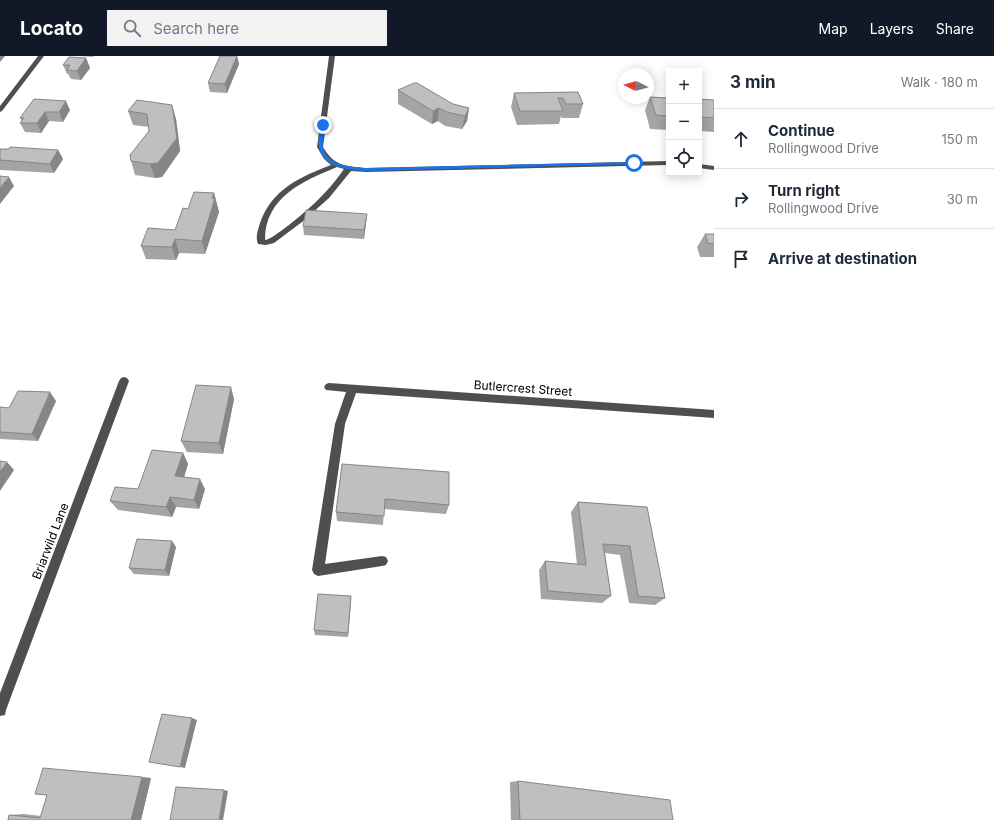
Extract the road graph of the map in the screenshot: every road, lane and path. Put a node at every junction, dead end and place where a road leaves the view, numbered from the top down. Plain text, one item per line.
1 (41, 56) edge
2 (332, 56) edge
3 (0, 110) edge
4 (666, 163) edge
5 (336, 165) junction
6 (702, 166) edge
7 (349, 168) junction
8 (714, 168) edge
9 (124, 381) dead end
10 (329, 388) dead end
11 (352, 389) junction
12 (714, 414) edge
13 (382, 561) dead end
14 (0, 710) edge

1 - 3 street
2 - 5 street
4 - 7 street
5 - 7 street
5 - 7 street
6 - 8 street
9 - 14 street, Briarwild Lane
10 - 11 street, Butlercrest Street
11 - 12 street, Butlercrest Street
11 - 13 street

